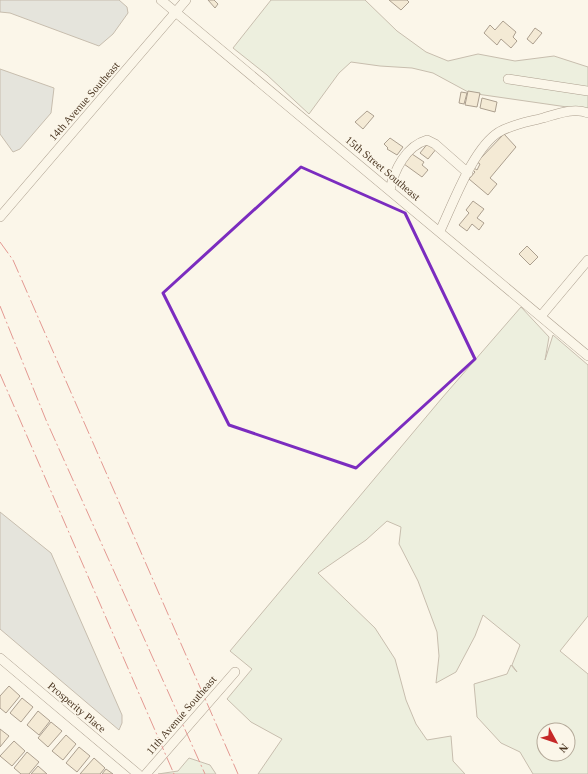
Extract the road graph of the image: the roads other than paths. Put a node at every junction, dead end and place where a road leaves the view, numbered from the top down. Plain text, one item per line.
1 (161, 0) edge
2 (186, 0) edge
3 (176, 12) junction
4 (508, 79) dead end
5 (588, 91) edge
6 (588, 113) edge
7 (468, 173) junction
8 (390, 190) junction
9 (0, 217) edge
10 (440, 231) junction
11 (588, 260) edge
12 (541, 316) junction
13 (588, 356) edge
14 (0, 658) edge
15 (235, 672) dead end
16 (138, 774) edge
17 (146, 774) edge

1 - 3 street, 15th Street Southeast
2 - 3 street, 14th Avenue Southeast
3 - 8 street, 15th Street Southeast
3 - 9 street, 14th Avenue Southeast
4 - 5 street
6 - 7 street
7 - 8 street
7 - 10 street
8 - 10 street, 15th Street Southeast
10 - 12 street, 15th Street Southeast
11 - 12 street
12 - 13 street, 15th Street Southeast
14 - 16 street, Prosperity Place
15 - 17 street, 11th Avenue Southeast

